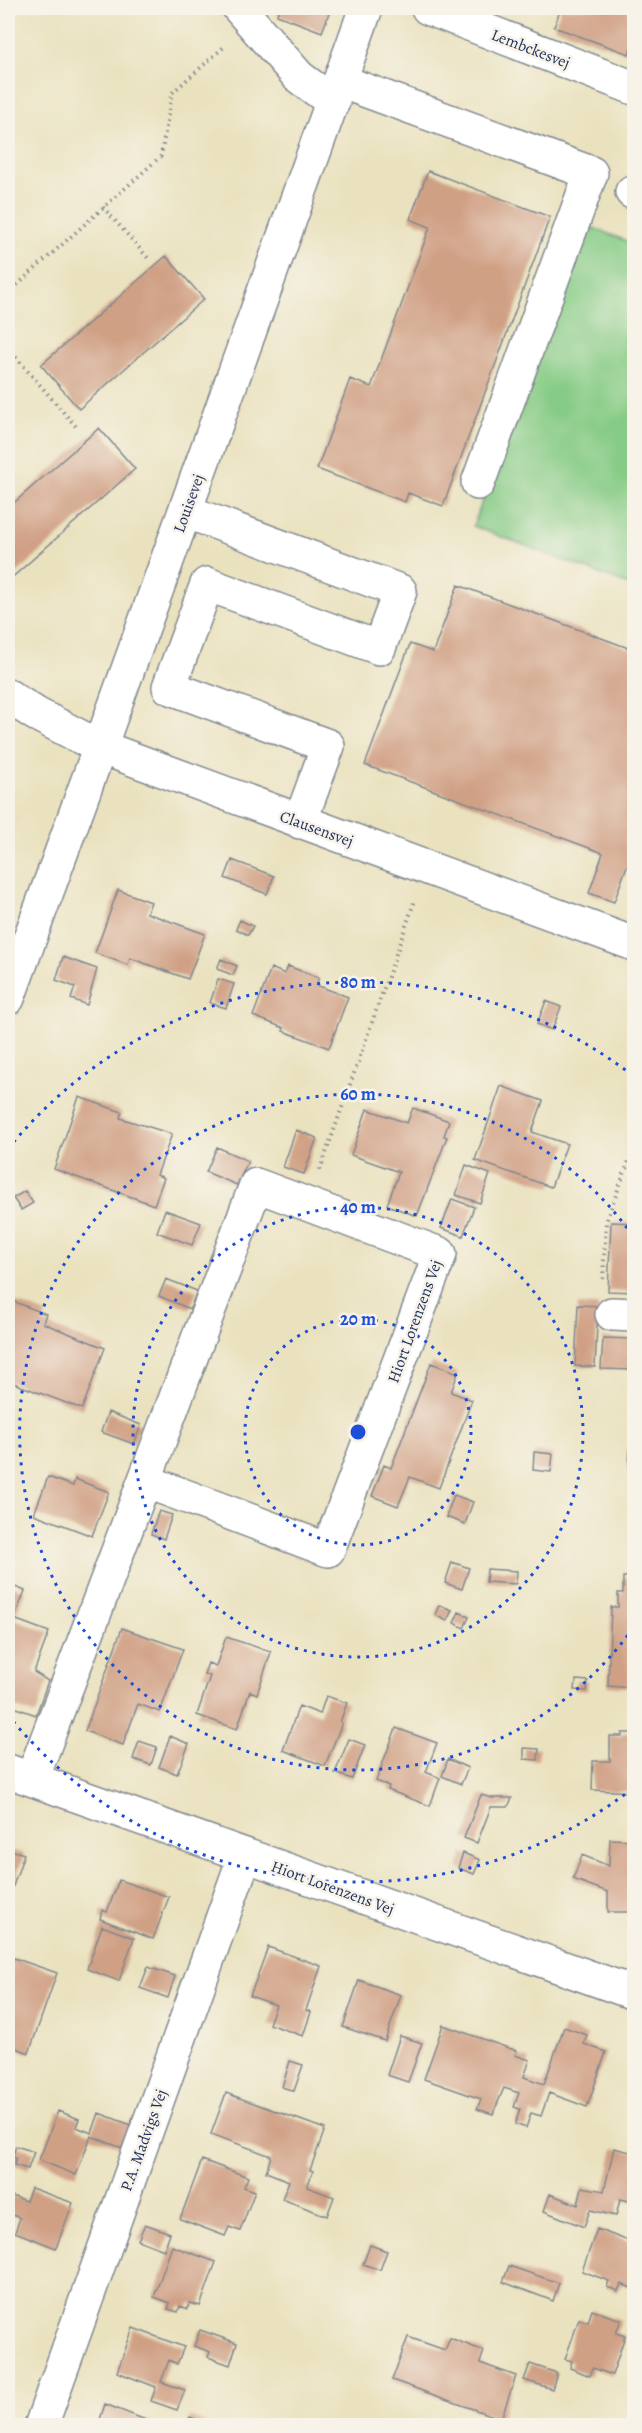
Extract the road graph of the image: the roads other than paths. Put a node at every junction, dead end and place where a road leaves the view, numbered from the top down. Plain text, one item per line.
1 (366, 8) edge
2 (428, 8) edge
3 (245, 15) edge
4 (634, 88) edge
5 (336, 91) junction
6 (478, 483) dead end
7 (185, 511) junction
8 (8, 696) edge
9 (100, 747) junction
10 (300, 822) junction
11 (634, 944) edge
12 (8, 998) edge
13 (145, 1481) junction
14 (20, 1775) edge
15 (245, 1855) junction
16 (634, 1994) edge
17 (42, 2426) edge

1 - 5 street, Louisevej
2 - 4 street, Lembckesvej
3 - 5 street
5 - 6 street
5 - 7 street, Louisevej
7 - 9 street, Louisevej
7 - 10 street
8 - 9 street, Clausensvej
9 - 10 street, Clausensvej
9 - 12 street, Louisevej
10 - 11 street, Clausensvej
13 - 13 street, Hiort Lorenzens Vej
13 - 14 street, Hiort Lorenzens Vej
14 - 15 street, Hiort Lorenzens Vej
15 - 16 street, Hiort Lorenzens Vej
15 - 17 street, P.A. Madvigs Vej

